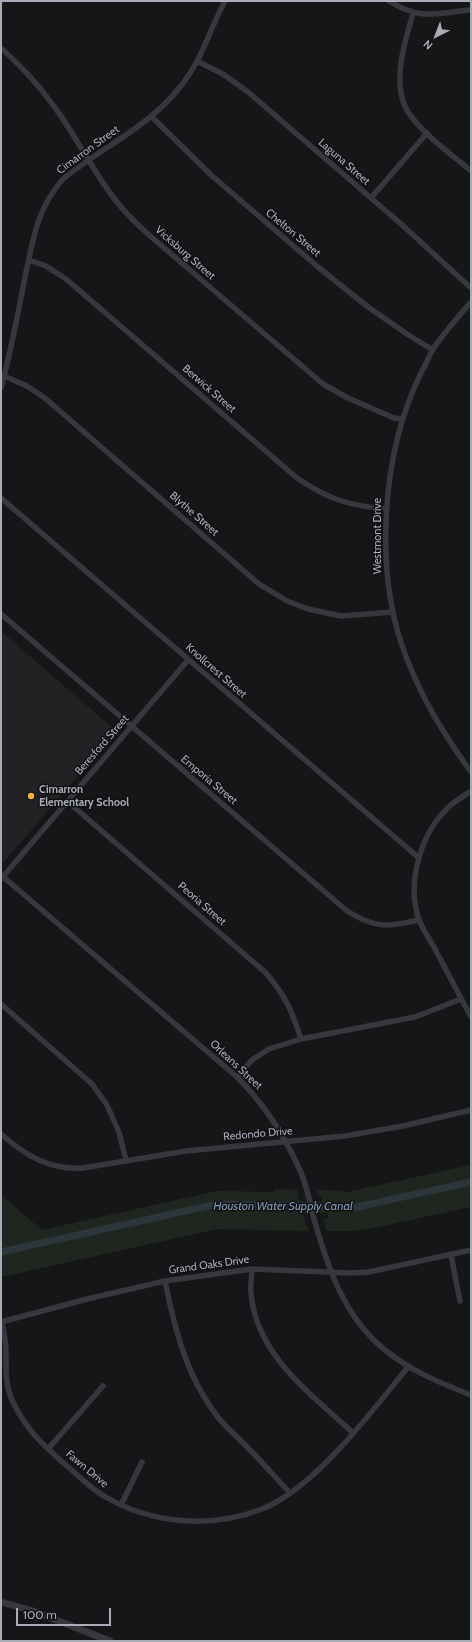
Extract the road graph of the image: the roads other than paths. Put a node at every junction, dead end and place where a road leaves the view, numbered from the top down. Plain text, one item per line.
1 (226, 1) edge
2 (389, 1) edge
3 (471, 10) edge
4 (413, 13) junction
5 (1, 48) edge
6 (197, 61) junction
7 (152, 117) junction
8 (427, 133) junction
9 (88, 160) junction
10 (471, 171) edge
11 (371, 198) junction
12 (29, 260) junction
13 (471, 288) edge
14 (471, 302) edge
15 (433, 350) junction
16 (4, 376) junction
17 (1, 388) edge
18 (402, 419) junction
19 (1, 498) edge
20 (386, 509) junction
21 (393, 612) junction
22 (1, 614) edge
23 (188, 660) junction
24 (131, 727) junction
25 (471, 772) edge
26 (471, 791) edge
27 (67, 801) junction
28 (419, 858) junction
29 (2, 877) edge
30 (419, 920) junction
31 (461, 998) junction
32 (1, 1004) edge
33 (471, 1017) edge
34 (301, 1039) junction
35 (237, 1077) junction
36 (471, 1110) edge
37 (1, 1134) edge
38 (286, 1142) junction
39 (126, 1160) junction
40 (471, 1250) edge
41 (451, 1255) junction
42 (252, 1269) junction
43 (330, 1272) junction
44 (165, 1281) junction
45 (460, 1301) dead end
46 (2, 1322) edge
47 (408, 1367) junction
48 (103, 1386) dead end
49 (471, 1395) edge
50 (353, 1433) junction
51 (48, 1449) junction
52 (142, 1462) dead end
53 (290, 1493) junction
54 (121, 1505) junction
55 (1, 1602) edge
56 (110, 1641) edge

1 - 6 street, Cimarron Street
2 - 4 street
3 - 4 street
4 - 8 street
5 - 9 street, Vicksburg Street
6 - 7 street, Cimarron Street
6 - 11 street, Laguna Street
7 - 9 street, Cimarron Street
7 - 15 street, Chelton Street
8 - 10 street
8 - 11 street
9 - 12 street, Cimarron Street
9 - 18 street, Vicksburg Street
11 - 13 street, Laguna Street
12 - 16 street, Cimarron Street
12 - 20 street, Berwick Street
14 - 15 street, Westmont Drive
15 - 18 street, Westmont Drive
16 - 17 street, Cimarron Street
16 - 21 street, Blythe Street
18 - 20 street, Westmont Drive
19 - 23 street, Knollcrest Street
20 - 21 street, Westmont Drive
21 - 25 street, Westmont Drive
22 - 24 street, Emporia Street
23 - 24 street, Beresford Street
23 - 28 street, Knollcrest Street
24 - 27 street, Beresford Street
24 - 30 street, Emporia Street
26 - 28 street
27 - 29 street, Beresford Street
27 - 34 street, Peoria Street
28 - 30 street
29 - 35 street, Orleans Street
30 - 31 street
31 - 33 street
31 - 34 street
32 - 39 street
34 - 35 street
35 - 38 street, Orleans Street
36 - 38 street, Redondo Drive
37 - 39 street, Redondo Drive
38 - 39 street, Redondo Drive
38 - 43 street, Orleans Street
40 - 41 street, Grand Oaks Drive
41 - 43 street, Grand Oaks Drive
41 - 45 street
42 - 43 street, Grand Oaks Drive
42 - 44 street, Grand Oaks Drive
42 - 50 street
43 - 47 street, Orleans Street
44 - 46 street, Grand Oaks Drive
44 - 53 street
46 - 51 street, Fawn Drive
47 - 49 street, Orleans Street
47 - 50 street, Fawn Drive
48 - 51 street
50 - 53 street, Fawn Drive
51 - 54 street, Fawn Drive
52 - 54 street
53 - 54 street, Fawn Drive
55 - 56 street

